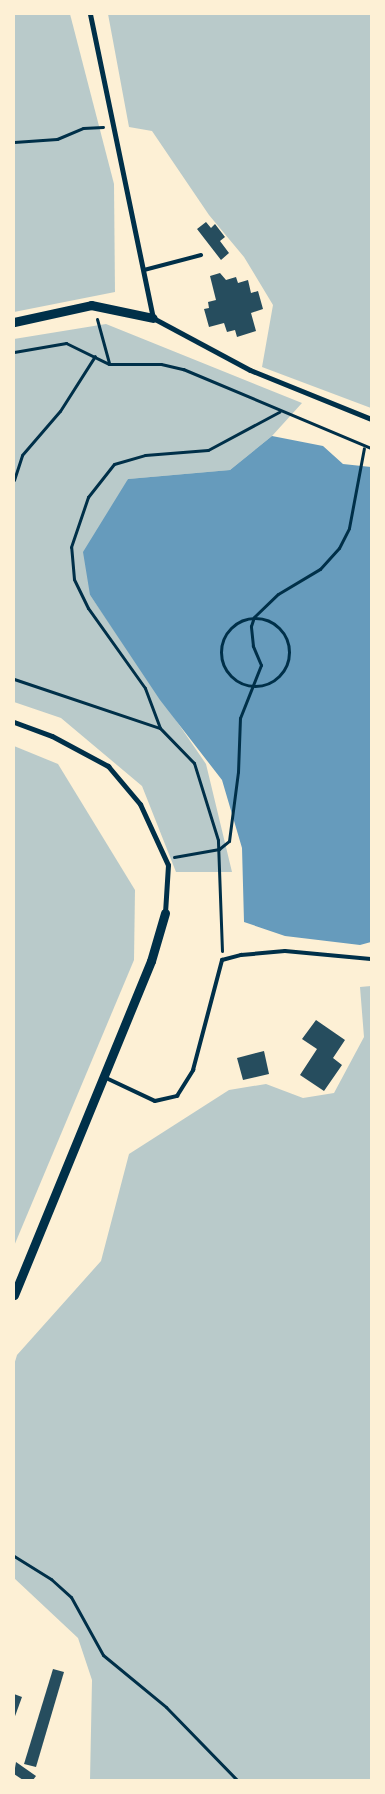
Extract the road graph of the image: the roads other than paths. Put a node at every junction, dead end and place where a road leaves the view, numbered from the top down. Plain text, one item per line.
1 (90, 14) edge
2 (201, 255) dead end
3 (144, 270) junction
4 (154, 318) junction
5 (14, 322) edge
6 (371, 420) edge
7 (14, 722) edge
8 (165, 913) joint
9 (371, 958) edge
10 (102, 1076) junction
11 (14, 1295) edge

1 - 3 street
2 - 3 lane
3 - 4 street
4 - 5 street
4 - 6 street
7 - 8 street
8 - 10 street
9 - 10 lane
10 - 11 street

